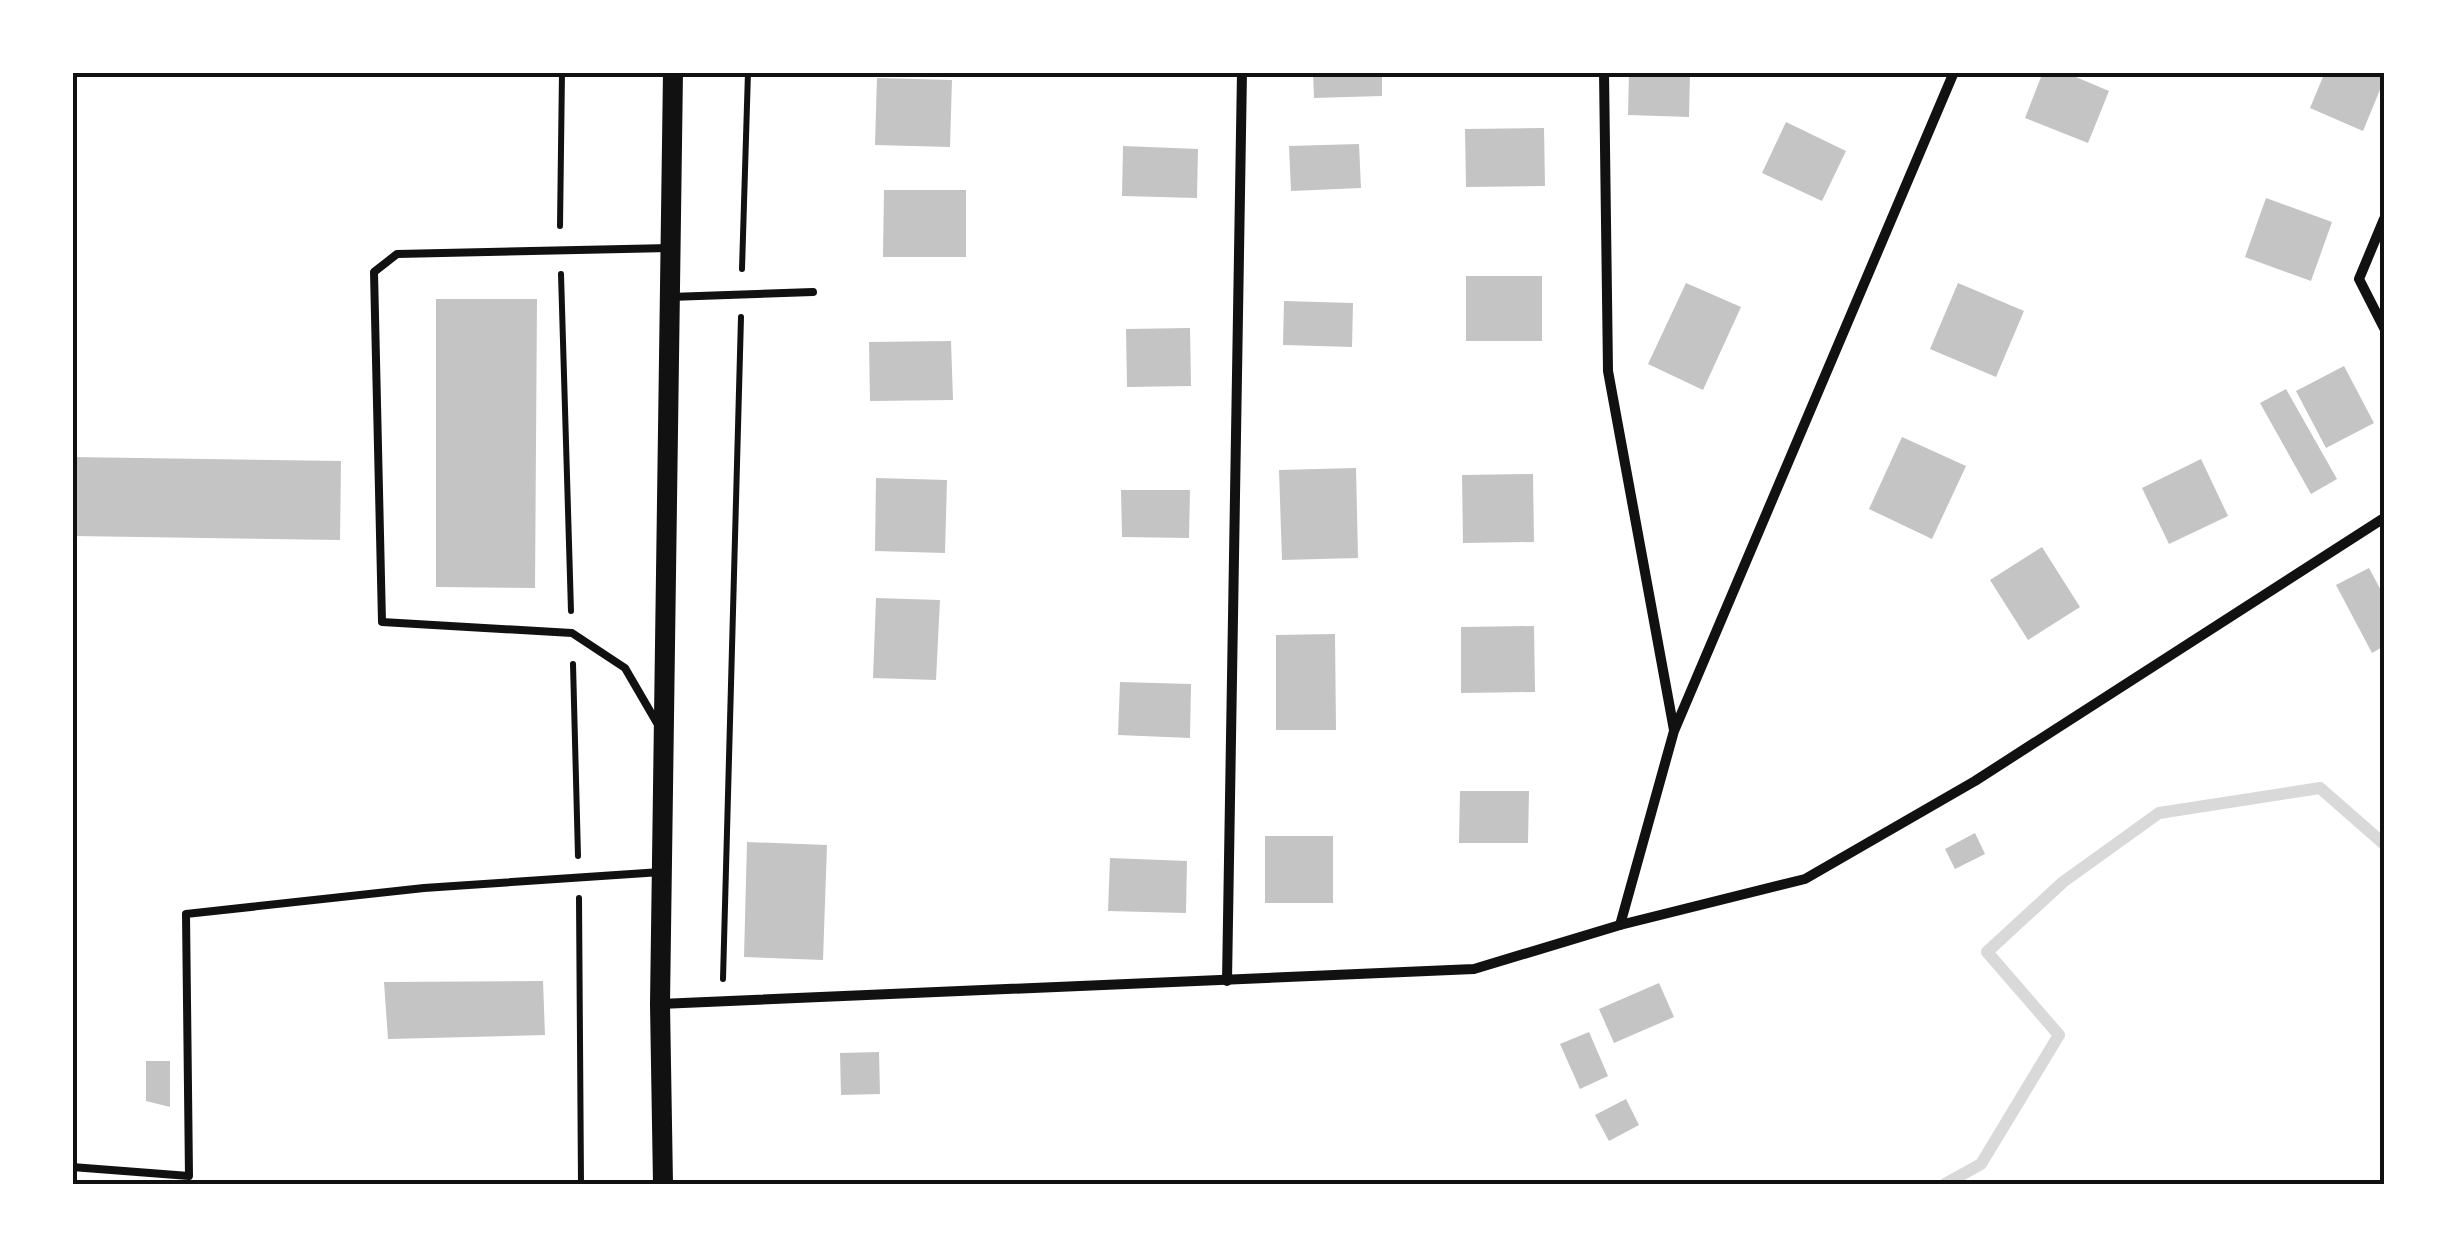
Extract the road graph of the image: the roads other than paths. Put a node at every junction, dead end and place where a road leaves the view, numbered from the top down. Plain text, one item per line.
1 (673, 72) edge
2 (1242, 72) edge
3 (1604, 72) edge
4 (1954, 72) edge
5 (2384, 219) edge
6 (670, 248) junction
7 (813, 292) dead end
8 (670, 297) junction
9 (2384, 328) edge
10 (2384, 518) edge
11 (1674, 731) junction
12 (664, 734) junction
13 (662, 872) junction
14 (1620, 925) junction
15 (1227, 981) junction
16 (660, 1004) junction
17 (72, 1167) edge
18 (663, 1184) edge

1 - 6 main road
2 - 15 street
3 - 11 street
4 - 11 street
5 - 9 street
6 - 8 main road
6 - 12 lane
7 - 8 lane
8 - 12 main road
10 - 14 street
11 - 14 street
12 - 13 main road
13 - 16 main road
13 - 17 lane
14 - 15 street
15 - 16 street
16 - 18 main road

